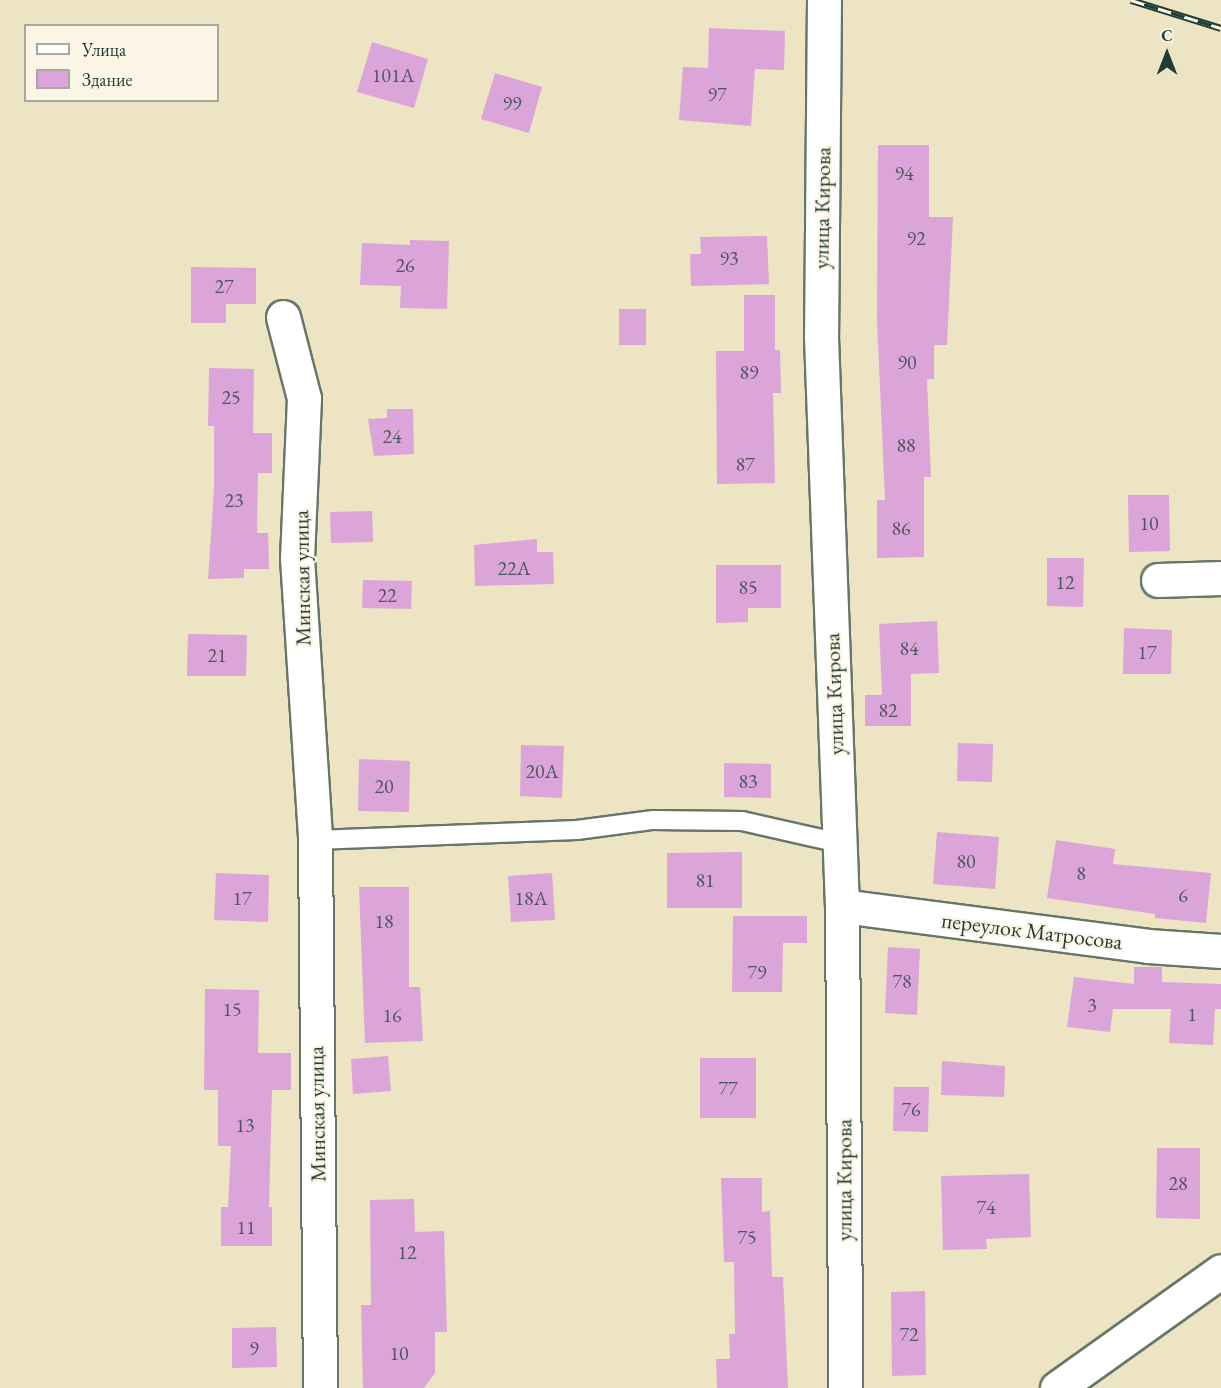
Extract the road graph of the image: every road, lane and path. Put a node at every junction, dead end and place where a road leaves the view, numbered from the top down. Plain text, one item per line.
1 (824, 0) edge
2 (283, 317) dead end
3 (1221, 578) edge
4 (1158, 580) dead end
5 (315, 840) junction
6 (840, 843) junction
7 (842, 906) junction
8 (1221, 951) edge
9 (1221, 1270) edge
10 (320, 1388) edge
11 (845, 1388) edge
12 (1057, 1388) edge

1 - 6 street, улица Кирова
2 - 5 street, Минская улица
3 - 4 street
5 - 6 lane
5 - 10 street, Минская улица
6 - 7 street, улица Кирова
7 - 8 street, переулок Матросова
7 - 11 street, улица Кирова
9 - 12 street

